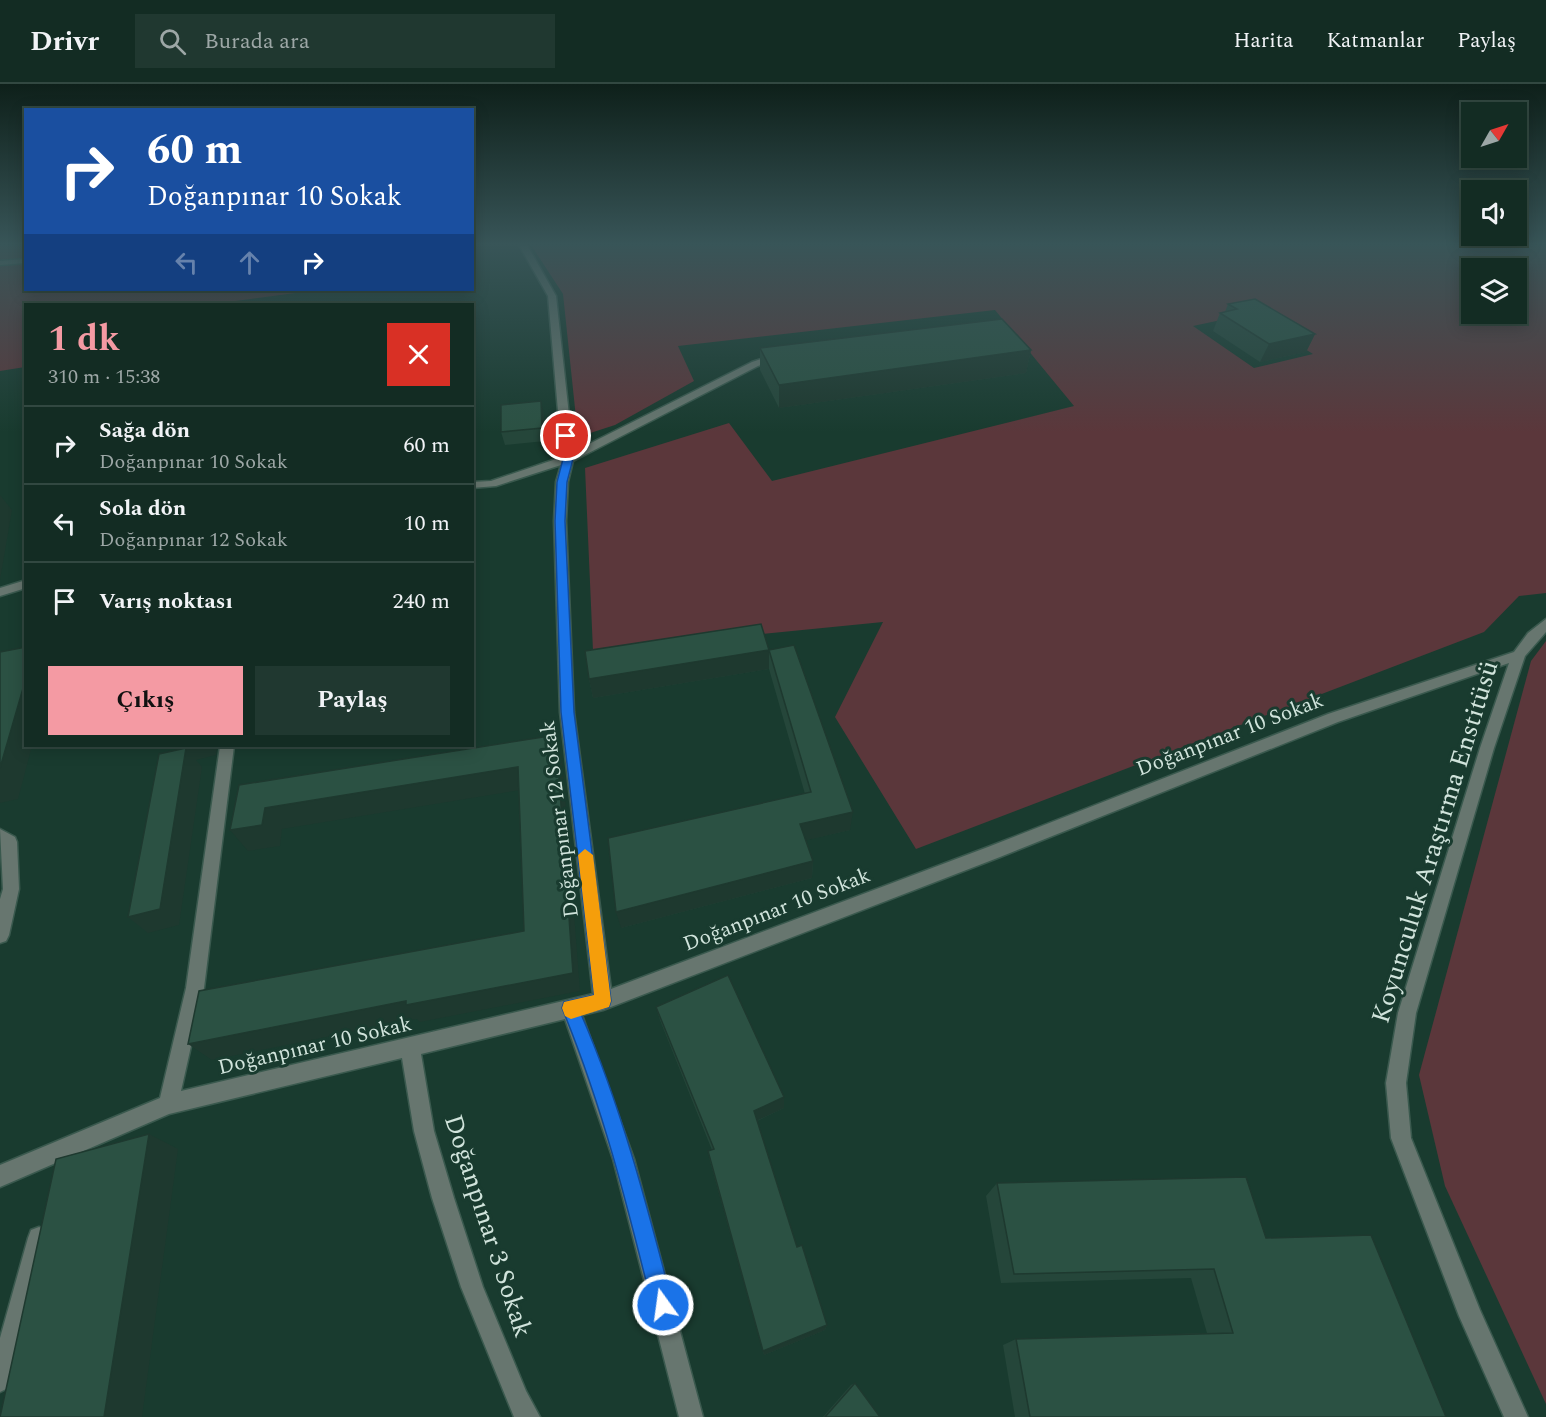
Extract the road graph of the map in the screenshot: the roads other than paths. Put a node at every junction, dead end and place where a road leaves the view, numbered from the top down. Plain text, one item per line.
1 (553, 307) edge
2 (782, 356) edge
3 (568, 459) junction
4 (474, 485) edge
5 (24, 585) edge
6 (0, 592) edge
7 (1546, 624) edge
8 (1519, 655) junction
9 (227, 747) edge
10 (0, 836) edge
11 (0, 935) edge
12 (603, 1001) junction
13 (570, 1008) junction
14 (410, 1047) junction
15 (168, 1104) junction
16 (64, 1149) junction
17 (58, 1171) edge
18 (0, 1176) edge
19 (46, 1215) edge
20 (0, 1380) edge
21 (528, 1417) edge
22 (691, 1417) edge
23 (1516, 1417) edge

1 - 3 street, Doğanpınar 12 Sokak
2 - 3 street
3 - 4 street
3 - 12 street, Doğanpınar 12 Sokak
5 - 6 street
7 - 8 street
8 - 12 street, Doğanpınar 10 Sokak
8 - 23 street, Koyunculuk Araştırma Enstitüsü
9 - 15 street
10 - 11 street
12 - 13 street, Doğanpınar 10 Sokak
13 - 14 street, Doğanpınar 10 Sokak
13 - 22 street
14 - 15 street, Doğanpınar 10 Sokak
14 - 21 street, Doğanpınar 3 Sokak
15 - 16 street, Doğanpınar 10 Sokak
16 - 17 street
16 - 18 street, Doğanpınar 10 Sokak
19 - 20 street

